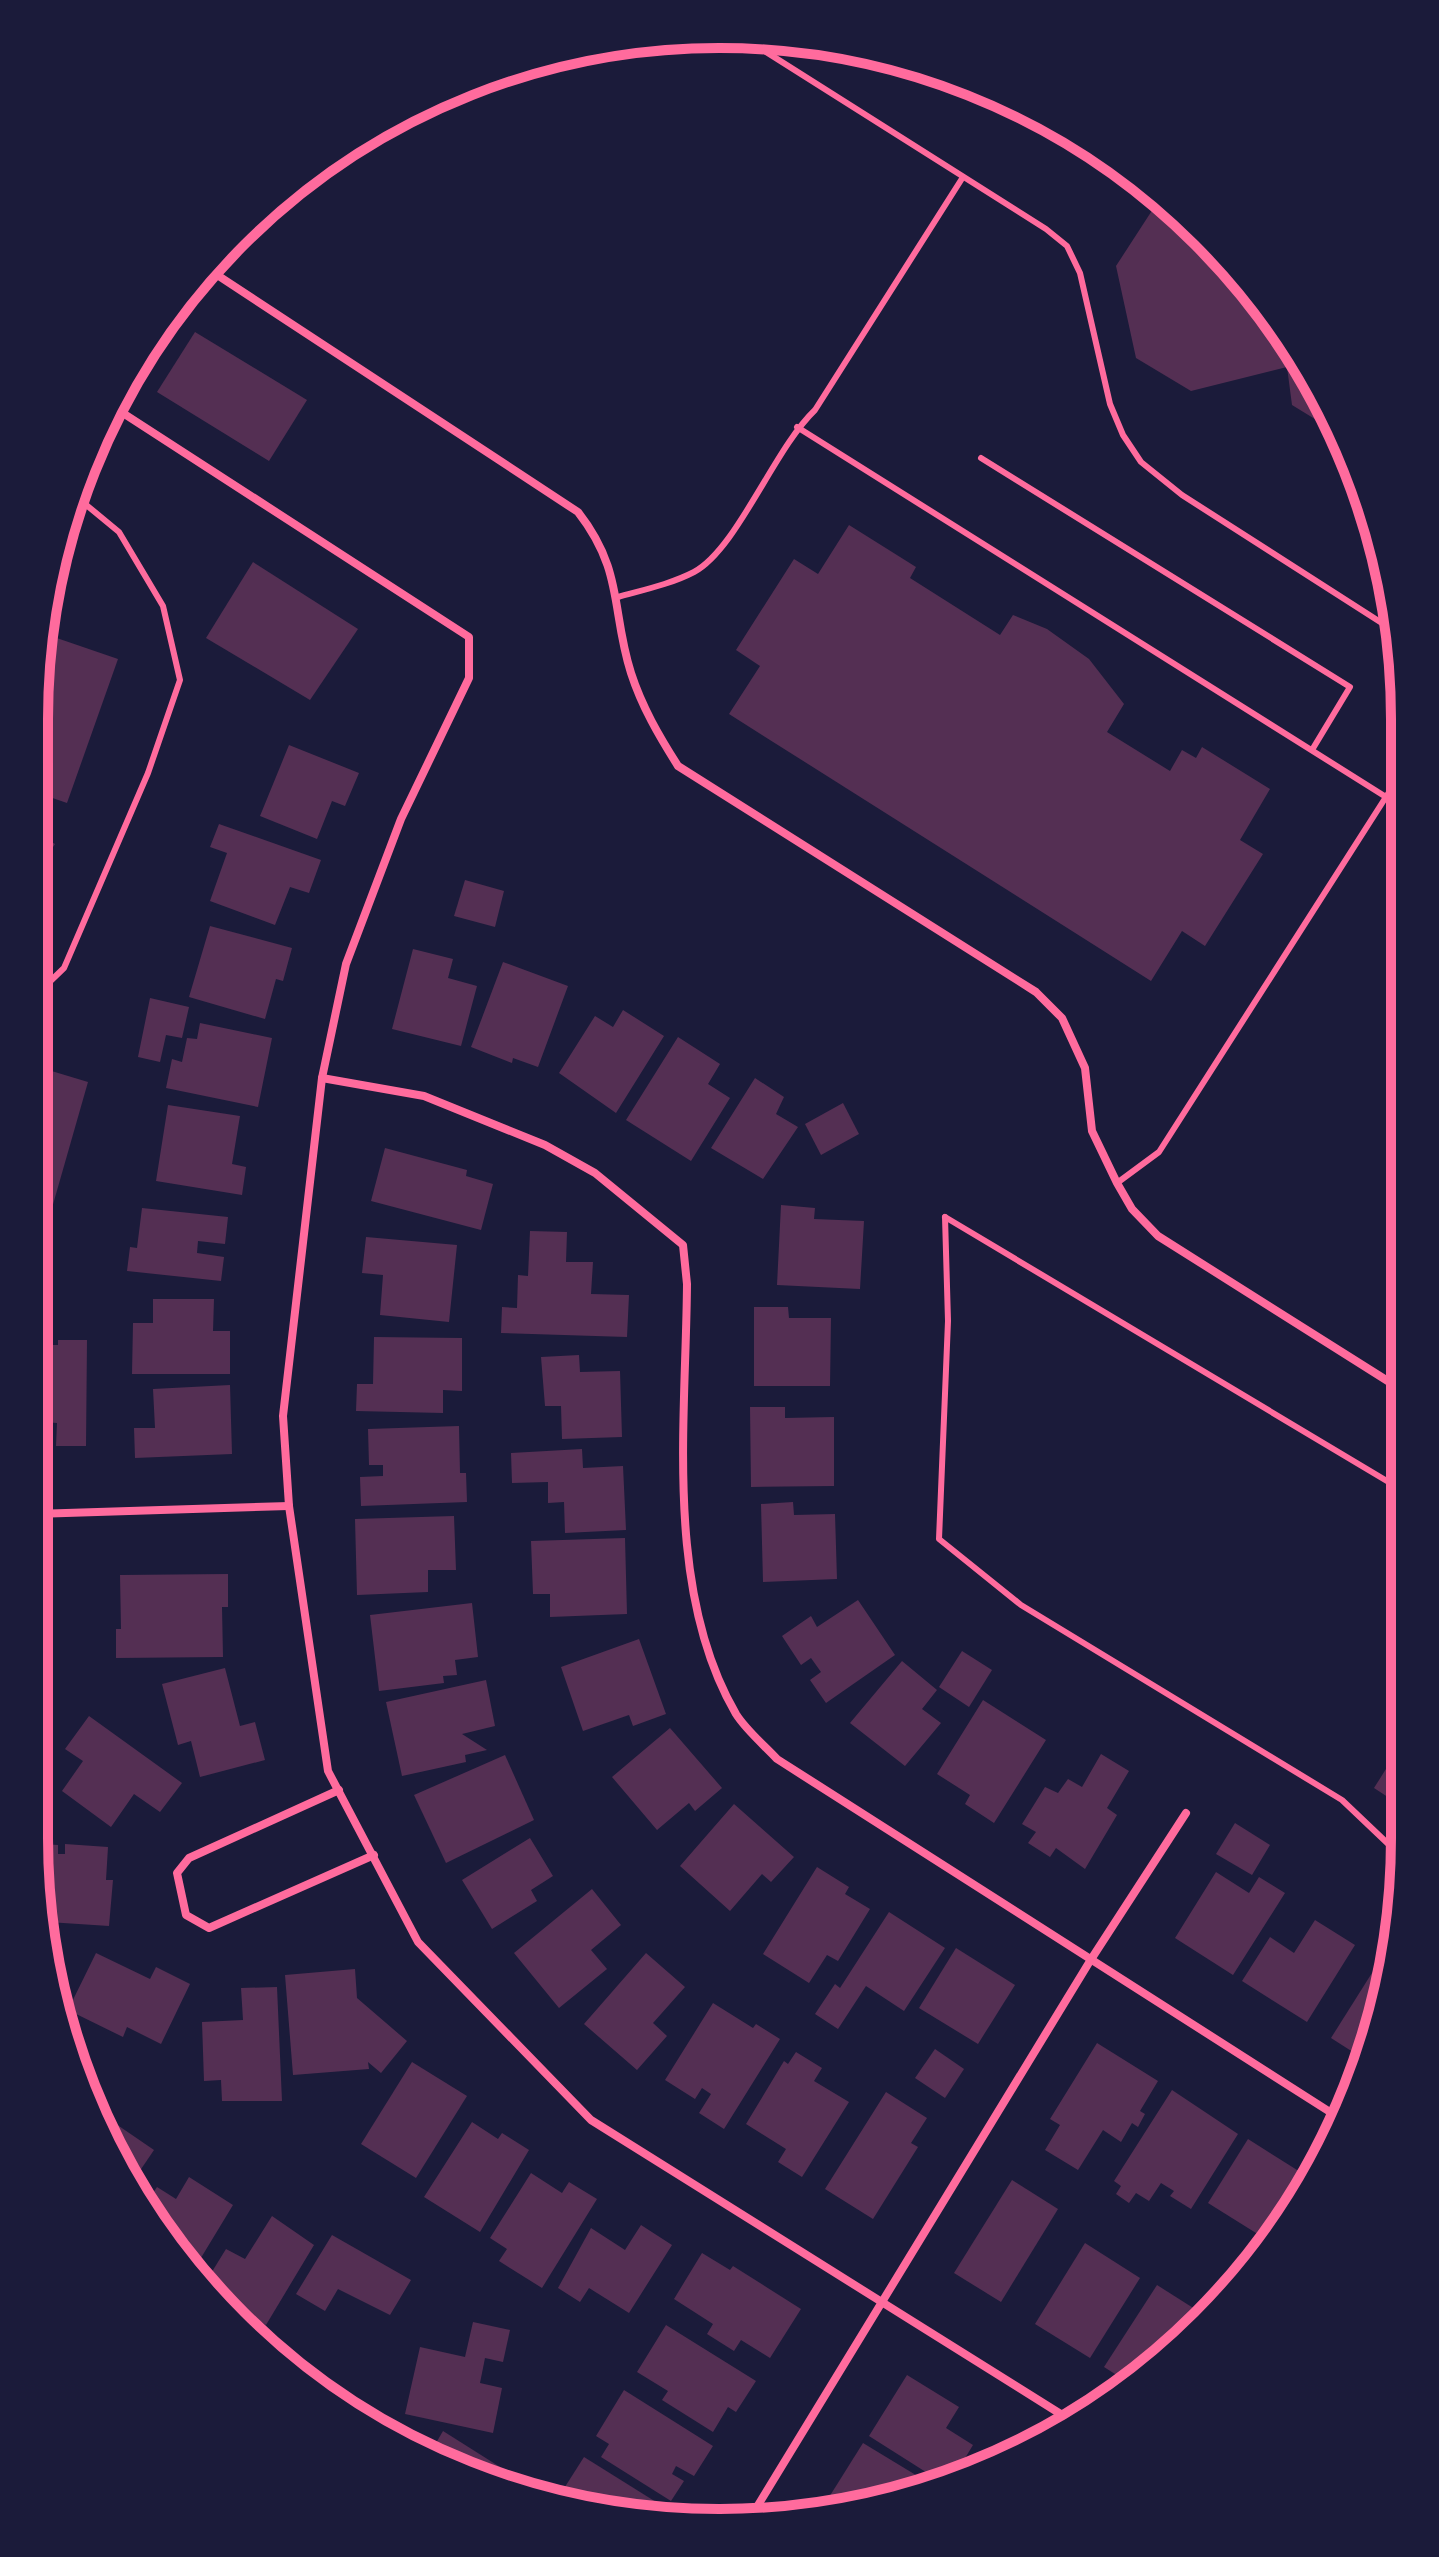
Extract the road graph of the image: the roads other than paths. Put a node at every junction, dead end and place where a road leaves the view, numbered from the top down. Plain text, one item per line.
1 (761, 49) edge
2 (963, 177) junction
3 (217, 275) edge
4 (122, 413) edge
5 (797, 427) junction
6 (981, 458) dead end
7 (84, 503) edge
8 (618, 597) junction
9 (1384, 624) edge
10 (1312, 750) junction
11 (1391, 789) edge
12 (1386, 797) junction
13 (48, 983) edge
14 (322, 1078) junction
15 (1117, 1183) junction
16 (1391, 1383) edge
17 (1391, 1483) edge
18 (289, 1506) junction
19 (48, 1514) edge
20 (339, 1790) junction
21 (1186, 1813) dead end
22 (1391, 1846) edge
23 (374, 1855) junction
24 (1090, 1961) junction
25 (1331, 2113) edge
26 (882, 2304) junction
27 (1062, 2415) edge
28 (756, 2508) edge

1 - 2 lane
2 - 5 lane
2 - 9 lane
3 - 8 street
4 - 14 street
5 - 8 lane
5 - 10 lane
6 - 10 lane
7 - 13 lane
8 - 15 street
10 - 12 lane
11 - 12 lane
12 - 15 lane
14 - 18 street
14 - 24 street
15 - 16 street
17 - 22 lane
18 - 19 street
18 - 20 street
20 - 23 street
20 - 23 street
21 - 24 street
23 - 26 street
24 - 25 street
24 - 26 street
26 - 27 street
26 - 28 street

